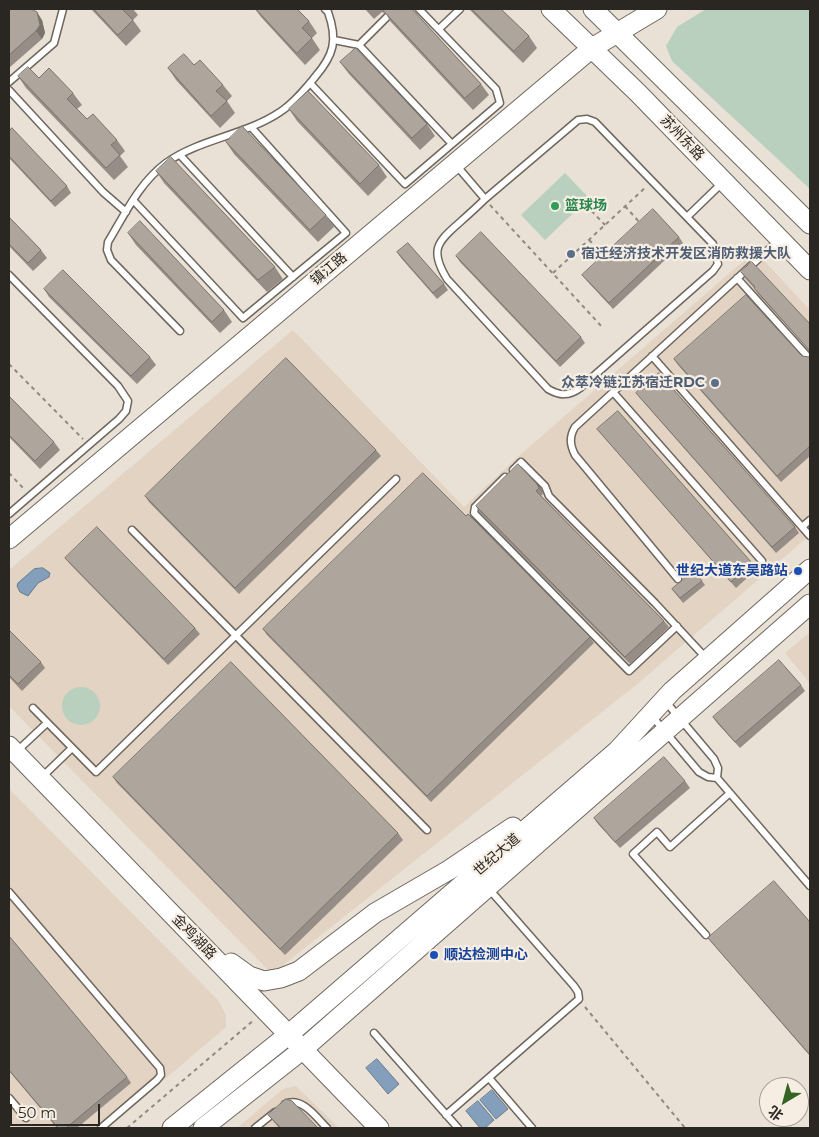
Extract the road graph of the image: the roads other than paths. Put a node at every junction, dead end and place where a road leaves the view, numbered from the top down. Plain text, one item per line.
1 (63, 9) edge
2 (326, 9) edge
3 (395, 9) edge
4 (419, 9) edge
5 (460, 9) edge
6 (551, 9) edge
7 (593, 9) edge
8 (657, 9) edge
9 (439, 29) junction
10 (617, 32) junction
11 (334, 40) junction
12 (359, 46) junction
13 (592, 48) junction
14 (9, 82) edge
15 (310, 83) junction
16 (9, 90) edge
17 (251, 127) junction
18 (452, 144) junction
19 (180, 154) junction
20 (455, 164) junction
21 (724, 181) junction
22 (486, 199) junction
23 (133, 200) junction
24 (126, 212) junction
25 (687, 217) junction
26 (810, 224) edge
27 (780, 239) junction
28 (807, 267) edge
29 (9, 275) edge
30 (294, 277) junction
31 (737, 278) junction
32 (180, 330) dead end
33 (652, 356) junction
34 (810, 358) edge
35 (613, 392) junction
36 (396, 479) dead end
37 (9, 514) edge
38 (810, 520) edge
39 (802, 527) junction
40 (132, 530) dead end
41 (810, 536) edge
42 (9, 539) edge
43 (762, 561) dead end
44 (810, 569) edge
45 (678, 579) dead end
46 (810, 604) edge
47 (677, 626) junction
48 (236, 636) junction
49 (708, 659) junction
50 (664, 699) junction
51 (33, 708) dead end
52 (651, 714) junction
53 (680, 719) junction
54 (47, 723) junction
55 (665, 732) junction
56 (72, 748) junction
57 (12, 750) edge
58 (617, 751) junction
59 (717, 778) junction
60 (41, 779) junction
61 (730, 793) junction
62 (427, 830) dead end
63 (810, 886) edge
64 (488, 888) junction
65 (9, 892) edge
66 (186, 929) junction
67 (706, 935) dead end
68 (374, 1033) dead end
69 (288, 1035) junction
70 (302, 1050) junction
71 (489, 1078) junction
72 (9, 1098) edge
73 (446, 1115) junction
74 (26, 1118) dead end
75 (101, 1128) edge
76 (172, 1128) edge
77 (203, 1128) edge
78 (255, 1128) edge
79 (327, 1128) edge
80 (379, 1128) edge
81 (458, 1128) edge
82 (532, 1128) edge

1 - 14 lane
2 - 11 lane
3 - 12 lane
4 - 9 lane
5 - 9 lane
6 - 13 street, 苏州东路
7 - 10 street
8 - 10 street, 镇江路
9 - 18 lane
10 - 13 street, 镇江路
10 - 26 street
11 - 12 lane
11 - 15 lane
12 - 18 lane
13 - 20 street, 镇江路
13 - 21 street, 苏州东路
15 - 17 lane
15 - 18 lane
16 - 24 lane
17 - 19 lane
17 - 30 lane
19 - 23 lane
19 - 30 lane
20 - 22 lane
20 - 42 street, 镇江路
21 - 25 lane
21 - 27 street, 苏州东路
22 - 25 lane
22 - 25 lane
23 - 24 lane
23 - 30 lane
24 - 32 lane
27 - 28 street, 苏州东路
27 - 31 lane
29 - 37 lane
31 - 33 lane
31 - 34 lane
33 - 35 lane
33 - 39 lane
35 - 43 lane
35 - 45 lane
36 - 48 lane
38 - 39 lane
39 - 41 lane
40 - 48 lane
44 - 49 street, 世纪大道
46 - 53 street, 世纪大道
47 - 47 lane
47 - 49 lane
48 - 56 lane
48 - 62 lane
49 - 50 street, 世纪大道
50 - 52 street, 世纪大道
50 - 53 lane
51 - 54 lane
52 - 55 lane
52 - 58 street, 世纪大道
53 - 55 street, 世纪大道
53 - 59 lane
54 - 56 lane
54 - 57 lane
55 - 59 lane
55 - 64 street, 世纪大道
56 - 60 lane
57 - 60 street, 金鸡湖路
58 - 66 street
58 - 69 street, 世纪大道
59 - 61 lane
60 - 66 street, 金鸡湖路
61 - 63 lane
61 - 67 lane
64 - 70 street, 世纪大道
64 - 71 lane
65 - 75 lane
66 - 69 street, 金鸡湖路
68 - 73 lane
69 - 70 street, 金鸡湖路
69 - 76 street, 世纪大道
70 - 77 street, 世纪大道
70 - 80 street, 金鸡湖路
71 - 73 lane
71 - 82 lane
72 - 74 lane
73 - 81 lane
78 - 79 lane

